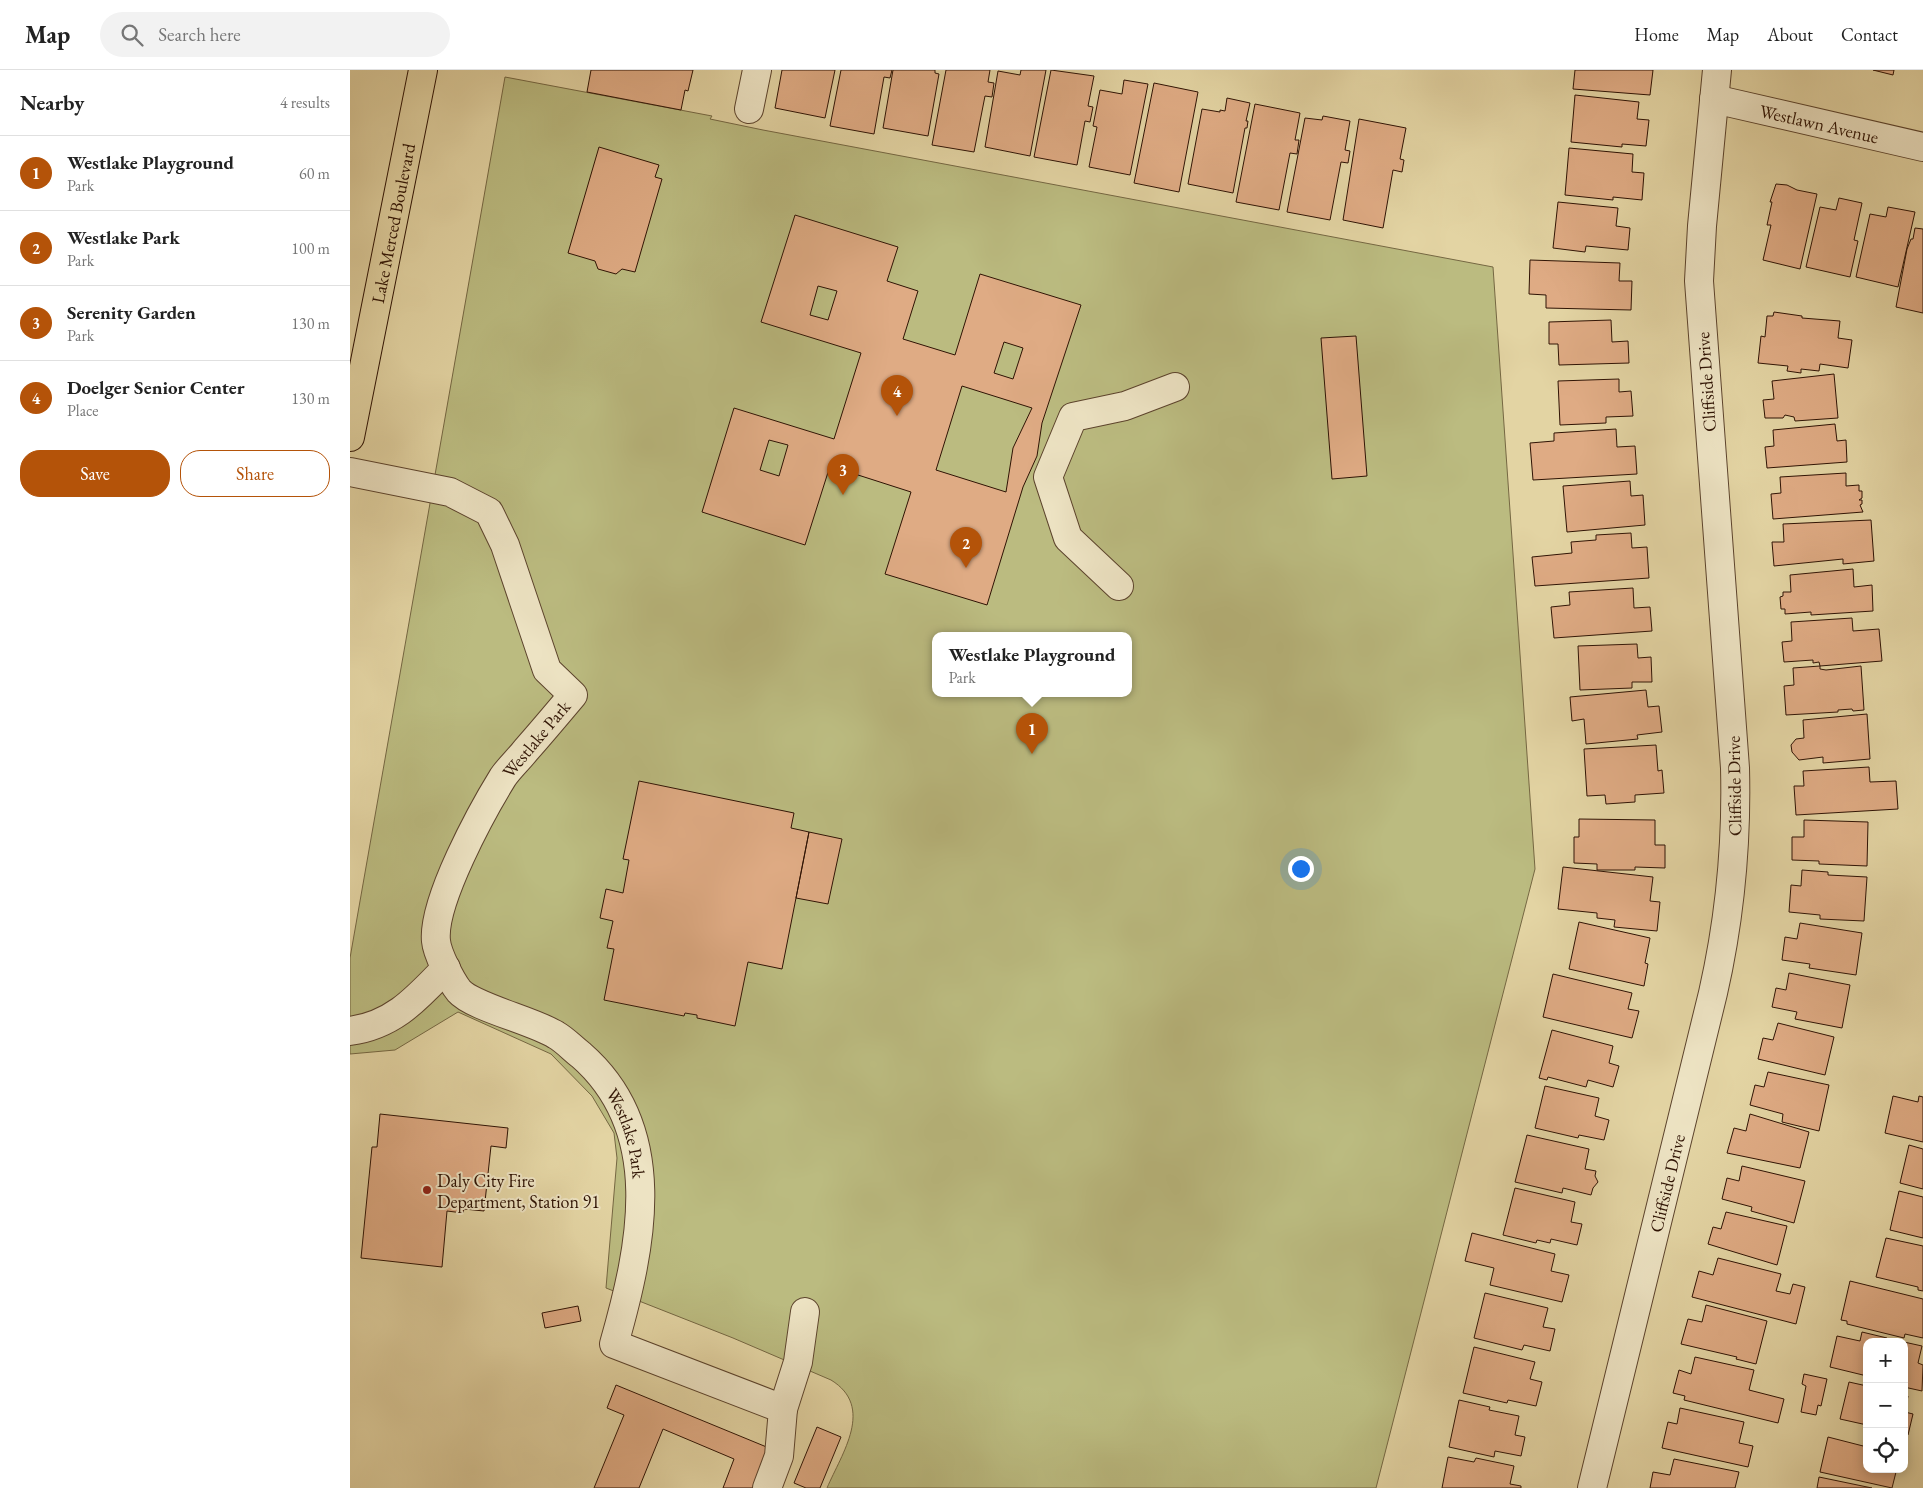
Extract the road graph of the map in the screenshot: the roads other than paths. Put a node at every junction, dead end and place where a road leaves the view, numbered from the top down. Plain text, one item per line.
1 (423, 70) edge
2 (757, 70) edge
3 (1717, 70) edge
4 (1714, 99) junction
5 (749, 109) dead end
6 (1923, 146) edge
7 (1175, 388) dead end
8 (350, 437) edge
9 (350, 472) edge
10 (1119, 586) dead end
11 (446, 968) junction
12 (350, 1031) edge
13 (805, 1312) dead end
14 (783, 1408) junction
15 (767, 1488) edge
16 (1592, 1488) edge

1 - 8 main road, Lake Merced Boulevard
2 - 5 street
3 - 4 street, Cliffside Drive
4 - 6 street, Westlawn Avenue
4 - 16 street, Cliffside Drive
7 - 10 street
9 - 11 street, Westlake Park
11 - 12 street
11 - 14 street, Westlake Park
13 - 14 street
14 - 15 street

